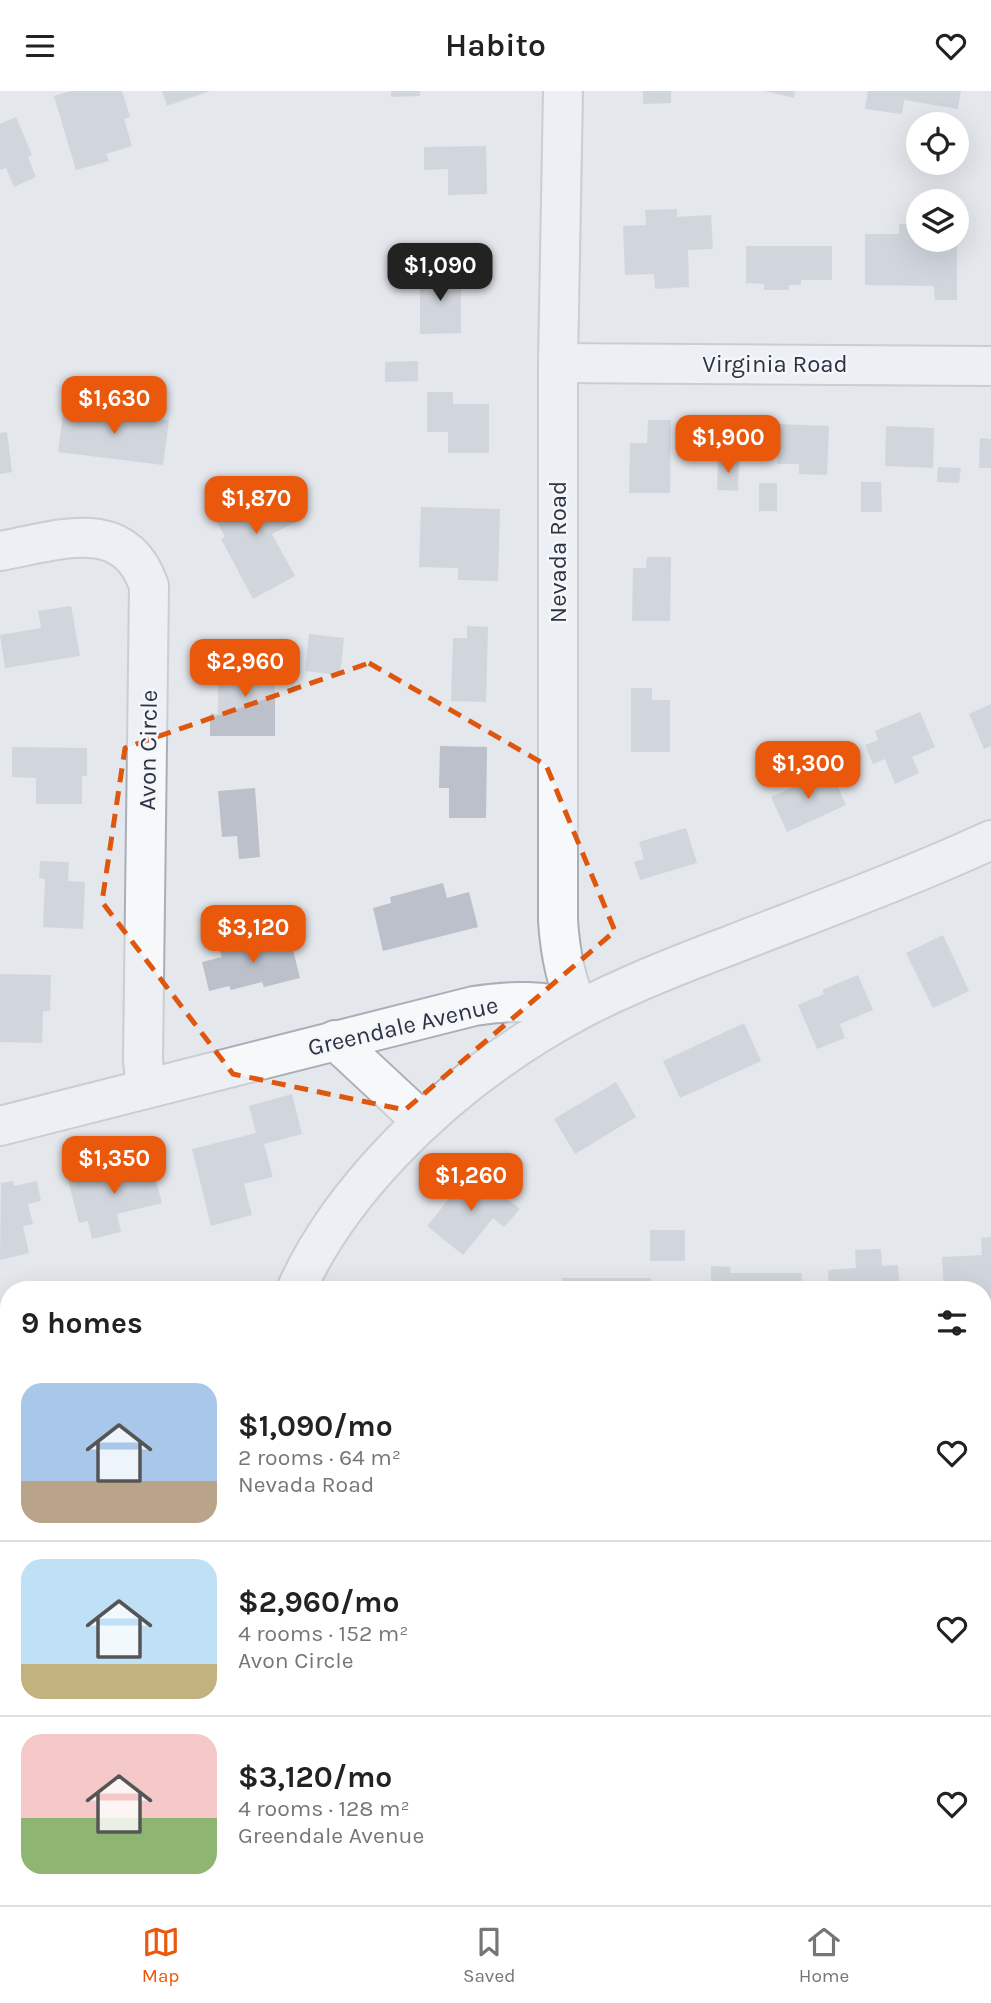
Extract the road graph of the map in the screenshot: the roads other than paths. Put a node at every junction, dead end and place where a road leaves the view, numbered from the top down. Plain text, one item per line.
1 (563, 91) edge
2 (558, 363) junction
3 (991, 366) edge
4 (0, 551) edge
5 (991, 840) edge
6 (579, 1010) junction
7 (335, 1040) junction
8 (146, 1089) junction
9 (422, 1121) junction
10 (0, 1126) edge
11 (301, 1281) edge

1 - 2 street, Nevada Road
2 - 3 street, Virginia Road
2 - 6 street, Nevada Road
4 - 8 street, Avon Circle
5 - 6 street
6 - 7 street, Greendale Avenue
6 - 9 street
7 - 8 street, Greendale Avenue
7 - 9 street
8 - 10 street, Greendale Avenue
9 - 11 street

